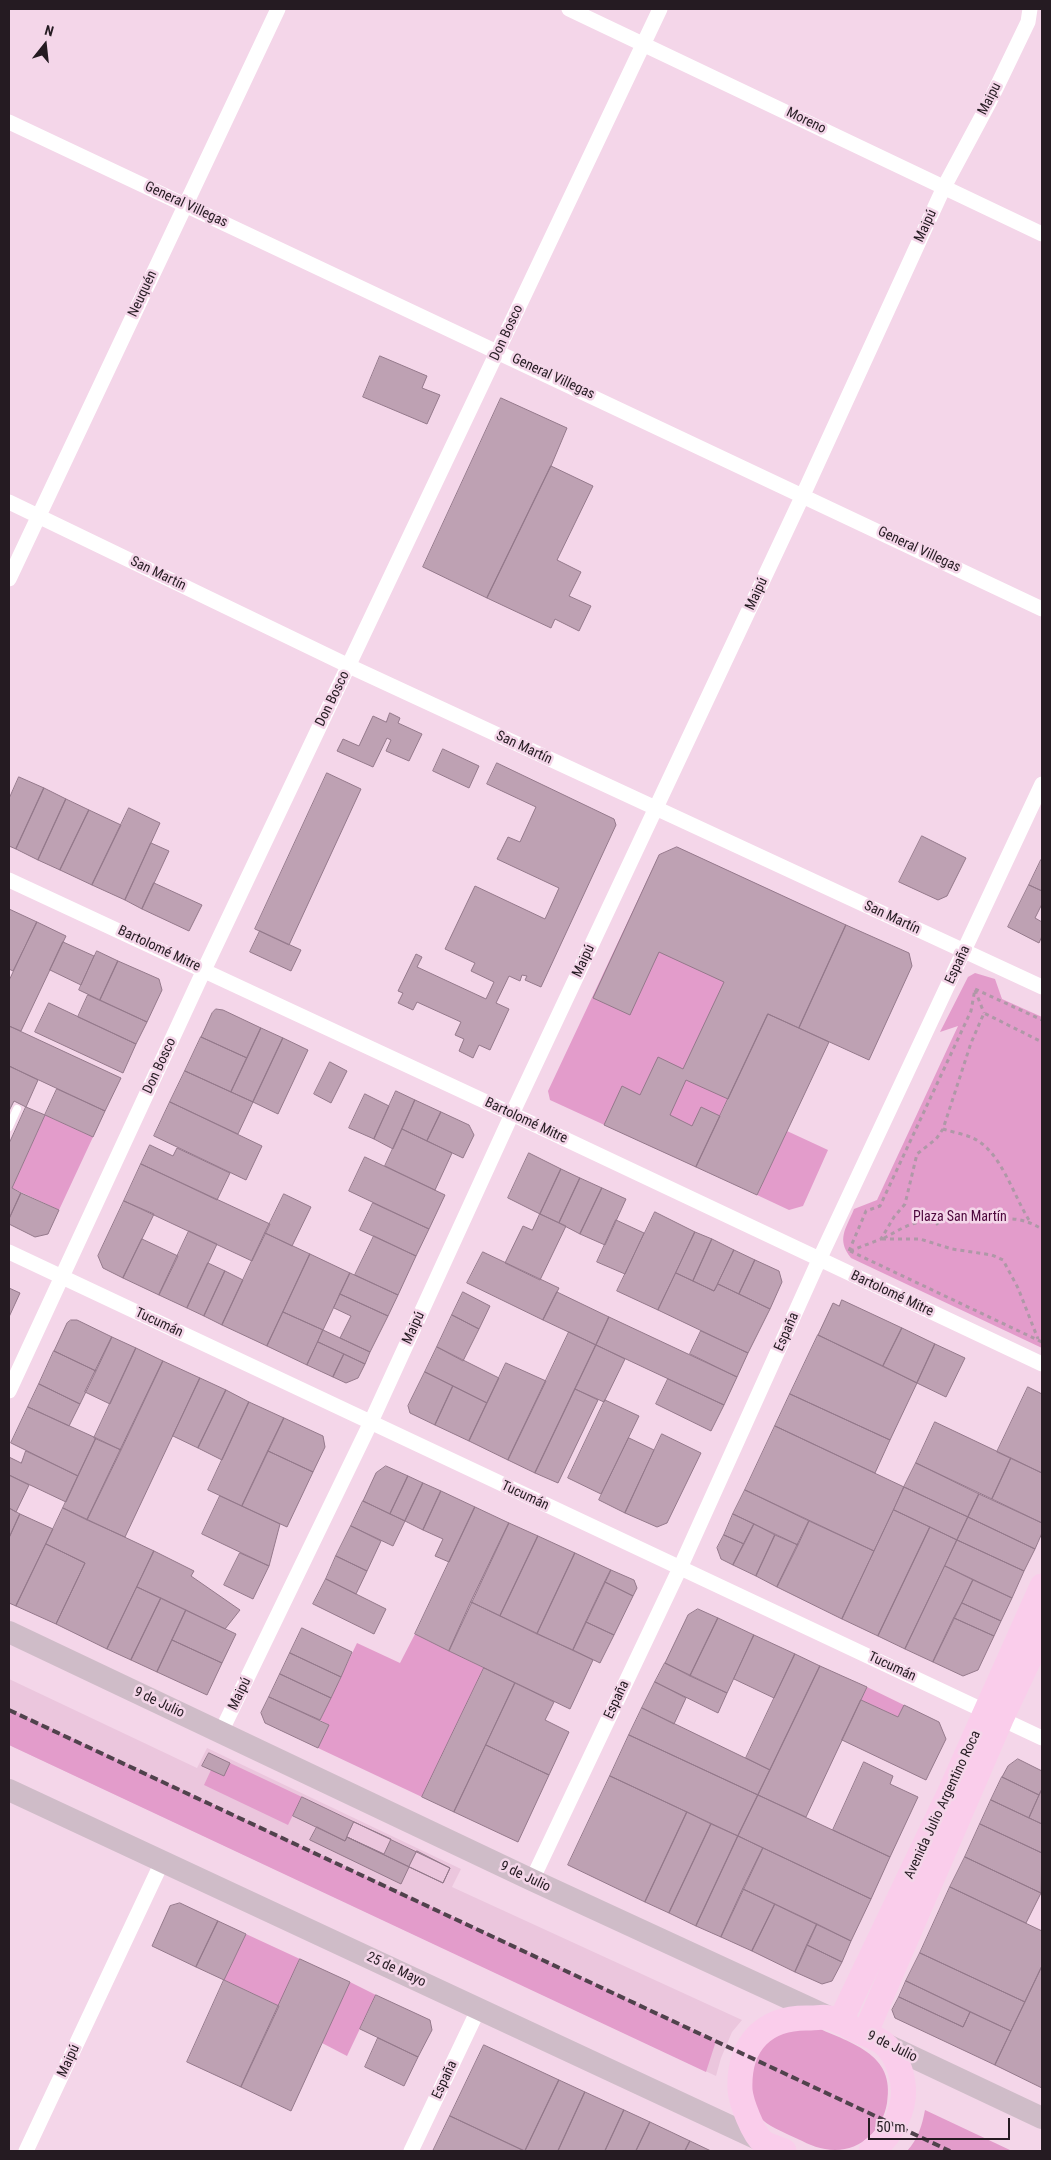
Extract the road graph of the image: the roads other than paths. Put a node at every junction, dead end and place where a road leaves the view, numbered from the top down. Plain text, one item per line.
1 (278, 9) edge
2 (569, 9) edge
3 (660, 9) edge
4 (1030, 9) edge
5 (644, 43) junction
6 (9, 122) edge
7 (944, 187) junction
8 (184, 204) junction
9 (1042, 234) edge
10 (498, 352) junction
11 (803, 495) junction
12 (9, 502) edge
13 (39, 516) junction
14 (9, 579) edge
15 (1042, 609) edge
16 (349, 666) junction
17 (1042, 784) edge
18 (656, 810) junction
19 (9, 880) edge
20 (964, 951) junction
21 (204, 970) junction
22 (1042, 987) edge
23 (17, 1109) dead end
24 (512, 1114) junction
25 (9, 1127) edge
26 (9, 1252) edge
27 (819, 1260) junction
28 (62, 1278) junction
29 (1042, 1364) edge
30 (9, 1391) edge
31 (370, 1424) junction
32 (680, 1568) junction
33 (1042, 1586) edge
34 (9, 1632) edge
35 (1042, 1632) edge
36 (993, 1715) junction
37 (221, 1732) junction
38 (1042, 1738) edge
39 (9, 1790) edge
40 (162, 1862) junction
41 (532, 1880) junction
42 (479, 2008) junction
43 (835, 2020) junction
44 (874, 2039) junction
45 (1042, 2118) edge
46 (777, 2148) edge
47 (26, 2151) edge
48 (411, 2151) edge
49 (871, 2151) edge

1 - 8 street, Neuquén
2 - 5 street, Moreno
3 - 5 street, Don Bosco
4 - 7 street, Maipu
5 - 7 street, Moreno
5 - 10 street, Don Bosco
6 - 8 street, General Villegas
7 - 9 street, Moreno
7 - 11 street, Maipú
8 - 10 street, General Villegas
8 - 13 street, Neuquén
10 - 11 street, General Villegas
10 - 16 street, Don Bosco
11 - 15 street, General Villegas
11 - 18 street, Maipú
12 - 13 street, San Martín
13 - 14 street, Neuquén
13 - 16 street, San Martín
16 - 18 street, San Martín
16 - 21 street, Don Bosco
17 - 20 street, España
18 - 20 street, San Martín
18 - 24 street, Maipú
19 - 21 street, Bartolomé Mitre
20 - 22 street, San Martín
20 - 27 street, España
21 - 24 street, Bartolomé Mitre
21 - 28 street, Don Bosco
23 - 25 lane
24 - 27 street, Bartolomé Mitre
24 - 31 street, Maipú
26 - 28 street, Tucumán
27 - 29 street, Bartolomé Mitre
27 - 32 street, España
28 - 30 street, Don Bosco
28 - 31 street, Tucumán
31 - 32 street, Tucumán
31 - 37 street, Maipú
32 - 36 street, Tucumán
32 - 41 street, España
33 - 36 main road, Avenida Julio Argentino Roca
34 - 37 main road, 9 de Julio
35 - 36 main road, Avenida Julio Argentino Roca
36 - 38 street, Tucumán
36 - 43 main road, Avenida Julio Argentino Roca
36 - 44 main road, Avenida Julio Argentino Roca
37 - 41 main road, 9 de Julio
39 - 40 main road, 25 de Mayo
40 - 42 main road, 25 de Mayo
40 - 47 street, Maipú
41 - 43 main road, 9 de Julio
42 - 46 main road, 25 de Mayo
42 - 48 street, España
43 - 44 main road, 9 de Julio
43 - 46 main road
44 - 45 main road, 9 de Julio
44 - 49 main road

